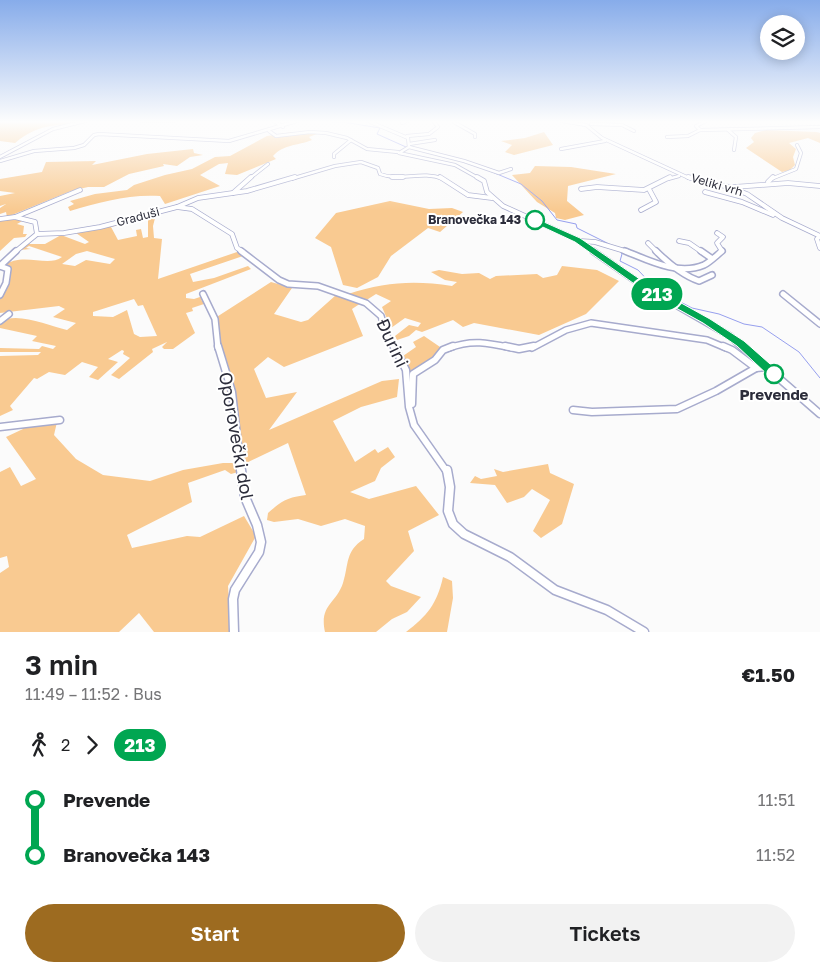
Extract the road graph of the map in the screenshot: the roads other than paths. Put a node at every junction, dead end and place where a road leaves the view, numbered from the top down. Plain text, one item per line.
1 (15, 150) edge
2 (41, 150) edge
3 (338, 150) edge
4 (382, 150) edge
5 (401, 150) edge
6 (422, 150) edge
7 (630, 150) edge
8 (800, 150) edge
9 (398, 152) junction
10 (334, 157) dead end
11 (0, 159) edge
12 (268, 164) dead end
13 (511, 169) dead end
14 (696, 180) junction
15 (768, 182) junction
16 (820, 186) edge
17 (729, 187) junction
18 (581, 189) dead end
19 (649, 189) junction
20 (80, 190) dead end
21 (705, 192) dead end
22 (233, 193) junction
23 (492, 198) junction
24 (176, 207) junction
25 (642, 210) dead end
26 (779, 216) junction
27 (15, 217) junction
28 (0, 219) edge
29 (717, 233) dead end
30 (37, 234) junction
31 (232, 234) joint
32 (820, 236) edge
33 (579, 241) junction
34 (679, 241) dead end
35 (648, 243) dead end
36 (820, 248) edge
37 (711, 258) junction
38 (0, 266) edge
39 (675, 268) junction
40 (712, 275) dead end
41 (204, 294) dead end
42 (783, 294) dead end
43 (0, 295) edge
44 (9, 314) dead end
45 (0, 321) edge
46 (820, 324) edge
47 (766, 367) junction
48 (756, 368) junction
49 (410, 410) junction
50 (572, 410) dead end
51 (820, 414) edge
52 (60, 420) dead end
53 (0, 427) edge
54 (234, 632) edge
55 (644, 632) edge

1 - 11 street
2 - 11 street
3 - 10 street
4 - 9 street
5 - 9 street
6 - 13 street
7 - 14 street, Veliki vrh
8 - 15 street
9 - 23 street
12 - 22 street
14 - 17 street, Veliki vrh
14 - 19 street
15 - 16 street
15 - 17 street
17 - 26 street, Veliki vrh
18 - 19 street
19 - 25 street
20 - 27 street
21 - 26 street
22 - 23 street
22 - 24 street
23 - 33 street
24 - 30 street, Graduši
24 - 31 street, Graduši
26 - 32 street, Veliki vrh
27 - 28 street
27 - 30 street
29 - 37 street
30 - 38 street
31 - 49 street, Đurini
32 - 36 street
33 - 39 street
33 - 47 street
34 - 37 street
35 - 39 street
37 - 39 street
38 - 43 street
39 - 40 street
41 - 54 street, Oporovečki dol
42 - 46 street
44 - 45 street
47 - 48 street
47 - 51 street
48 - 49 street
48 - 50 street
49 - 55 street, Đurini
52 - 53 street

